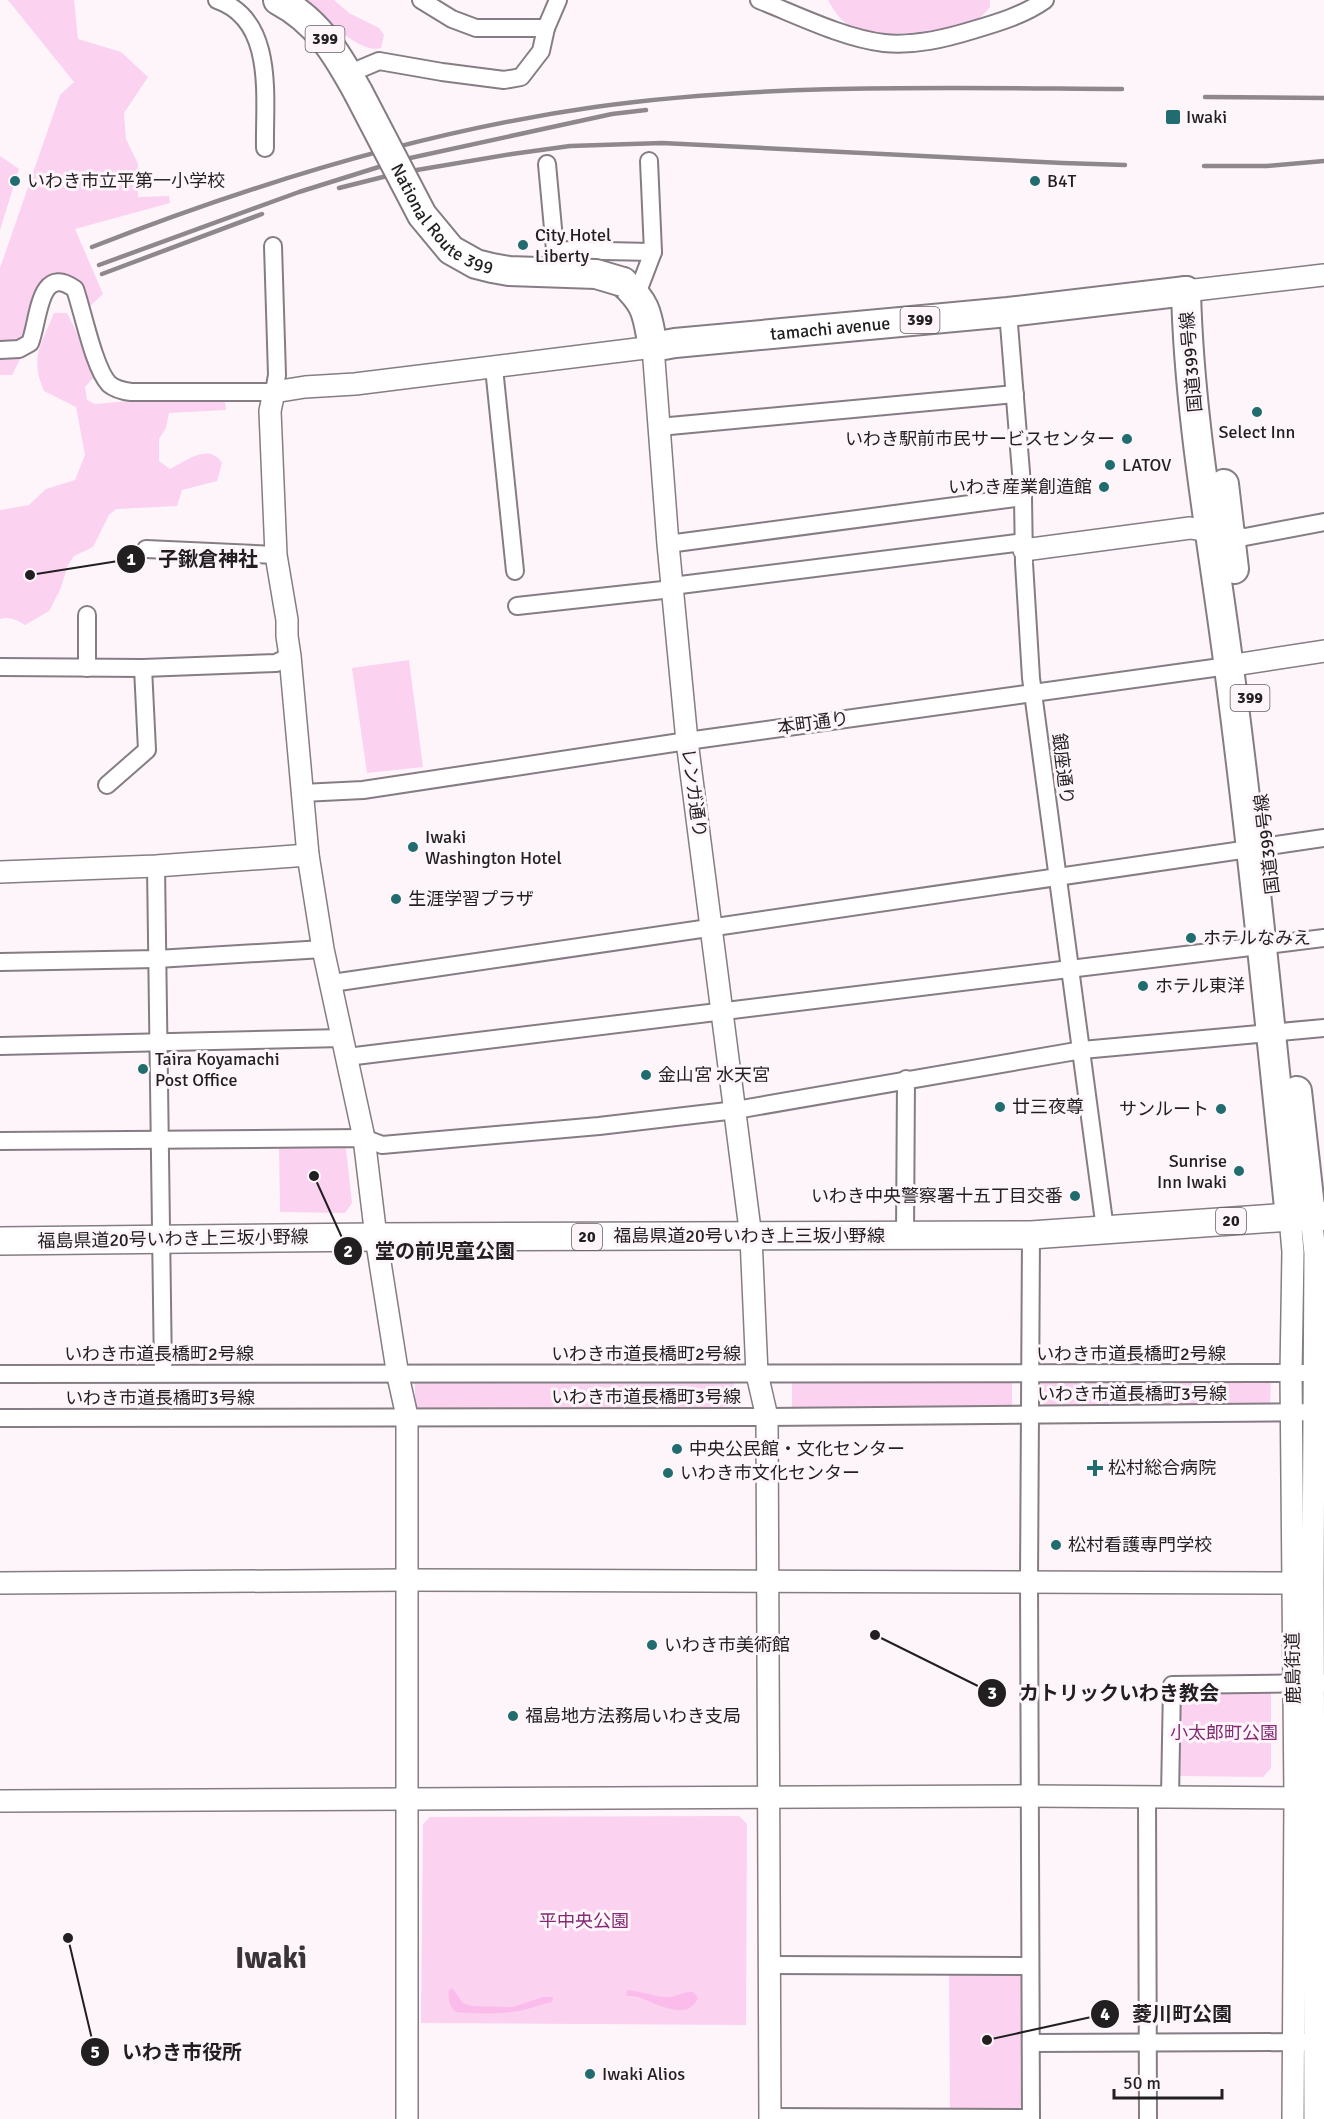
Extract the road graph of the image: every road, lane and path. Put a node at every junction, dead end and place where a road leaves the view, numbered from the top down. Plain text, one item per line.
1 (421, 0) edge
2 (558, 0) edge
3 (759, 0) edge
4 (1045, 0) edge
5 (224, 1) edge
6 (288, 3) edge
7 (546, 28) junction
8 (353, 83) junction
9 (266, 148) dead end
10 (649, 161) dead end
11 (547, 164) dead end
12 (273, 246) dead end
13 (653, 252) junction
14 (1324, 275) edge
15 (630, 288) junction
16 (1186, 291) junction
17 (1008, 312) junction
18 (653, 347) junction
19 (0, 350) edge
20 (494, 368) junction
21 (274, 392) junction
22 (1015, 394) junction
23 (659, 427) junction
24 (1023, 497) junction
25 (1324, 522) edge
26 (1220, 532) junction
27 (668, 544) junction
28 (1024, 546) junction
29 (146, 549) dead end
30 (276, 555) junction
31 (515, 571) dead end
32 (672, 587) junction
33 (517, 606) dead end
34 (87, 615) dead end
35 (1324, 651) edge
36 (290, 656) junction
37 (1237, 664) junction
38 (0, 668) edge
39 (87, 668) junction
40 (143, 668) junction
41 (1033, 693) junction
42 (687, 741) junction
43 (107, 785) dead end
44 (302, 793) junction
45 (1324, 838) edge
46 (1260, 847) junction
47 (308, 855) junction
48 (156, 866) junction
49 (0, 872) edge
50 (1058, 878) junction
51 (712, 927) junction
52 (1324, 938) edge
53 (1270, 945) junction
54 (323, 949) junction
55 (157, 959) junction
56 (0, 962) edge
57 (1071, 970) junction
58 (332, 983) junction
59 (722, 1011) junction
60 (1324, 1028) edge
61 (1280, 1032) junction
62 (158, 1042) junction
63 (0, 1046) edge
64 (345, 1048) junction
65 (1082, 1050) junction
66 (906, 1079) junction
67 (736, 1110) junction
68 (364, 1138) junction
69 (159, 1139) junction
70 (0, 1141) edge
71 (1309, 1217) edge
72 (1105, 1229) junction
73 (905, 1235) junction
74 (1031, 1235) junction
75 (376, 1237) junction
76 (751, 1237) junction
77 (160, 1240) junction
78 (0, 1241) edge
79 (163, 1373) junction
80 (397, 1373) junction
81 (1319, 1373) edge
82 (0, 1374) edge
83 (757, 1374) junction
84 (1031, 1374) junction
85 (1291, 1374) junction
86 (1292, 1412) junction
87 (1318, 1412) edge
88 (1031, 1414) junction
89 (407, 1416) junction
90 (767, 1417) junction
91 (0, 1418) edge
92 (407, 1580) junction
93 (767, 1582) junction
94 (1029, 1582) junction
95 (0, 1583) edge
96 (1310, 1583) edge
97 (1293, 1683) junction
98 (1319, 1683) edge
99 (1029, 1796) junction
100 (1147, 1797) junction
101 (1170, 1797) junction
102 (407, 1798) junction
103 (769, 1798) junction
104 (1311, 1798) edge
105 (0, 1801) edge
106 (770, 1965) junction
107 (1030, 1966) junction
108 (1319, 2042) edge
109 (1031, 2043) junction
110 (1149, 2043) junction
111 (1293, 2043) junction
112 (770, 2118) edge
113 (1030, 2118) edge
114 (407, 2119) edge
115 (1148, 2119) edge
116 (1293, 2119) edge
117 (1315, 2119) edge

1 - 7 street
2 - 7 street
3 - 4 street
5 - 9 street
6 - 8 highway, National Route 399 / 399
7 - 8 street
8 - 15 highway, National Route 399 / 399, bridge
10 - 13 street
11 - 13 street
12 - 21 street
13 - 15 street
14 - 16 street
15 - 18 highway
16 - 17 highway, tamachi avenue / 399
16 - 26 highway, 国道399号線 / 399
17 - 18 highway, tamachi avenue / 399
17 - 22 street, 銀座通り
18 - 20 street
18 - 23 street, レンガ通り
19 - 21 street
20 - 21 street
20 - 31 street
21 - 30 street
22 - 23 street
22 - 24 street, 銀座通り
23 - 27 street, レンガ通り
24 - 27 street
24 - 28 street, 銀座通り
25 - 26 street
26 - 28 street
26 - 37 highway, 国道399号線 / 399
27 - 32 street, レンガ通り
28 - 32 street
28 - 41 street, 銀座通り
29 - 30 street
30 - 36 street
32 - 33 street
32 - 42 street, レンガ通り
34 - 39 street
35 - 37 street, 本町通り
36 - 40 street
36 - 44 street
37 - 41 street, 本町通り
37 - 46 highway, 国道399号線 / 399
38 - 39 street
39 - 40 street
40 - 43 street
41 - 42 street, 本町通り
41 - 50 street, 銀座通り
42 - 44 street, 本町通り
42 - 51 street, レンガ通り
44 - 47 street
45 - 46 street
46 - 50 street
46 - 53 highway, 国道399号線 / 399
47 - 48 street
47 - 54 street
48 - 49 street
48 - 55 street
50 - 51 street
50 - 57 street, 銀座通り
51 - 58 street
51 - 59 street, レンガ通り
52 - 53 street
53 - 57 street
53 - 61 highway, 国道399号線 / 399
54 - 55 street
54 - 58 street
55 - 56 street
55 - 62 street
57 - 59 street
57 - 65 street, 銀座通り
58 - 64 street
59 - 64 street
59 - 67 street, レンガ通り
60 - 61 street
61 - 65 street
61 - 71 highway, 国道399号線 / 399
62 - 63 street
62 - 64 street
62 - 69 street
64 - 68 street
65 - 66 street
65 - 72 street, 銀座通り
66 - 67 street
66 - 73 street
67 - 68 street
67 - 76 street, レンガ通り
68 - 69 street
68 - 75 street
69 - 70 street
69 - 77 street
71 - 72 main road, 福島県道20号いわき上三坂小野線 / 20
71 - 81 street, 鹿島街道
71 - 85 street, 鹿島街道
72 - 74 main road, 福島県道20号いわき上三坂小野線 / 20
73 - 74 main road, 福島県道20号いわき上三坂小野線 / 20
73 - 76 main road, 福島県道20号いわき上三坂小野線 / 20
74 - 84 street
75 - 76 main road, 福島県道20号いわき上三坂小野線 / 20
75 - 77 main road, 福島県道20号いわき上三坂小野線 / 20
75 - 80 street
76 - 83 street, レンガ通り
77 - 78 main road, 福島県道20号いわき上三坂小野線 / 20
77 - 79 street
79 - 80 street, いわき市道長橋町2号線
79 - 82 street, いわき市道長橋町2号線
80 - 83 street, いわき市道長橋町2号線
80 - 89 street
81 - 85 street, いわき市道長橋町2号線
81 - 87 street, 鹿島街道
83 - 84 street, いわき市道長橋町2号線
83 - 90 street, レンガ通り
84 - 85 street, いわき市道長橋町2号線
84 - 88 street
85 - 86 street, 鹿島街道
86 - 87 street, いわき市道長橋町3号線
86 - 88 street, いわき市道長橋町3号線
86 - 96 street, 鹿島街道
87 - 96 street, 鹿島街道
88 - 90 street, いわき市道長橋町3号線
88 - 94 street
89 - 90 street, いわき市道長橋町3号線
89 - 91 street, いわき市道長橋町3号線
89 - 92 street
90 - 93 street, レンガ通り
92 - 93 street
92 - 95 street
92 - 102 street
93 - 94 street
93 - 103 street, レンガ通り
94 - 96 street
94 - 99 street
96 - 97 street, 鹿島街道
96 - 98 street, 鹿島街道
97 - 98 street
97 - 101 street
97 - 104 street, 鹿島街道
98 - 104 street, 鹿島街道
99 - 100 street
99 - 103 street
99 - 107 street
100 - 101 street
100 - 110 street
101 - 104 street
102 - 103 street
102 - 105 street
102 - 114 street
103 - 106 street, レンガ通り
104 - 108 street, 鹿島街道
104 - 111 street, 鹿島街道
106 - 107 street
106 - 112 street, レンガ通り
107 - 109 street
108 - 111 street
108 - 117 street, 鹿島街道
109 - 110 street
109 - 113 street
110 - 111 street
110 - 115 street
111 - 116 street, 鹿島街道
112 - 113 street

